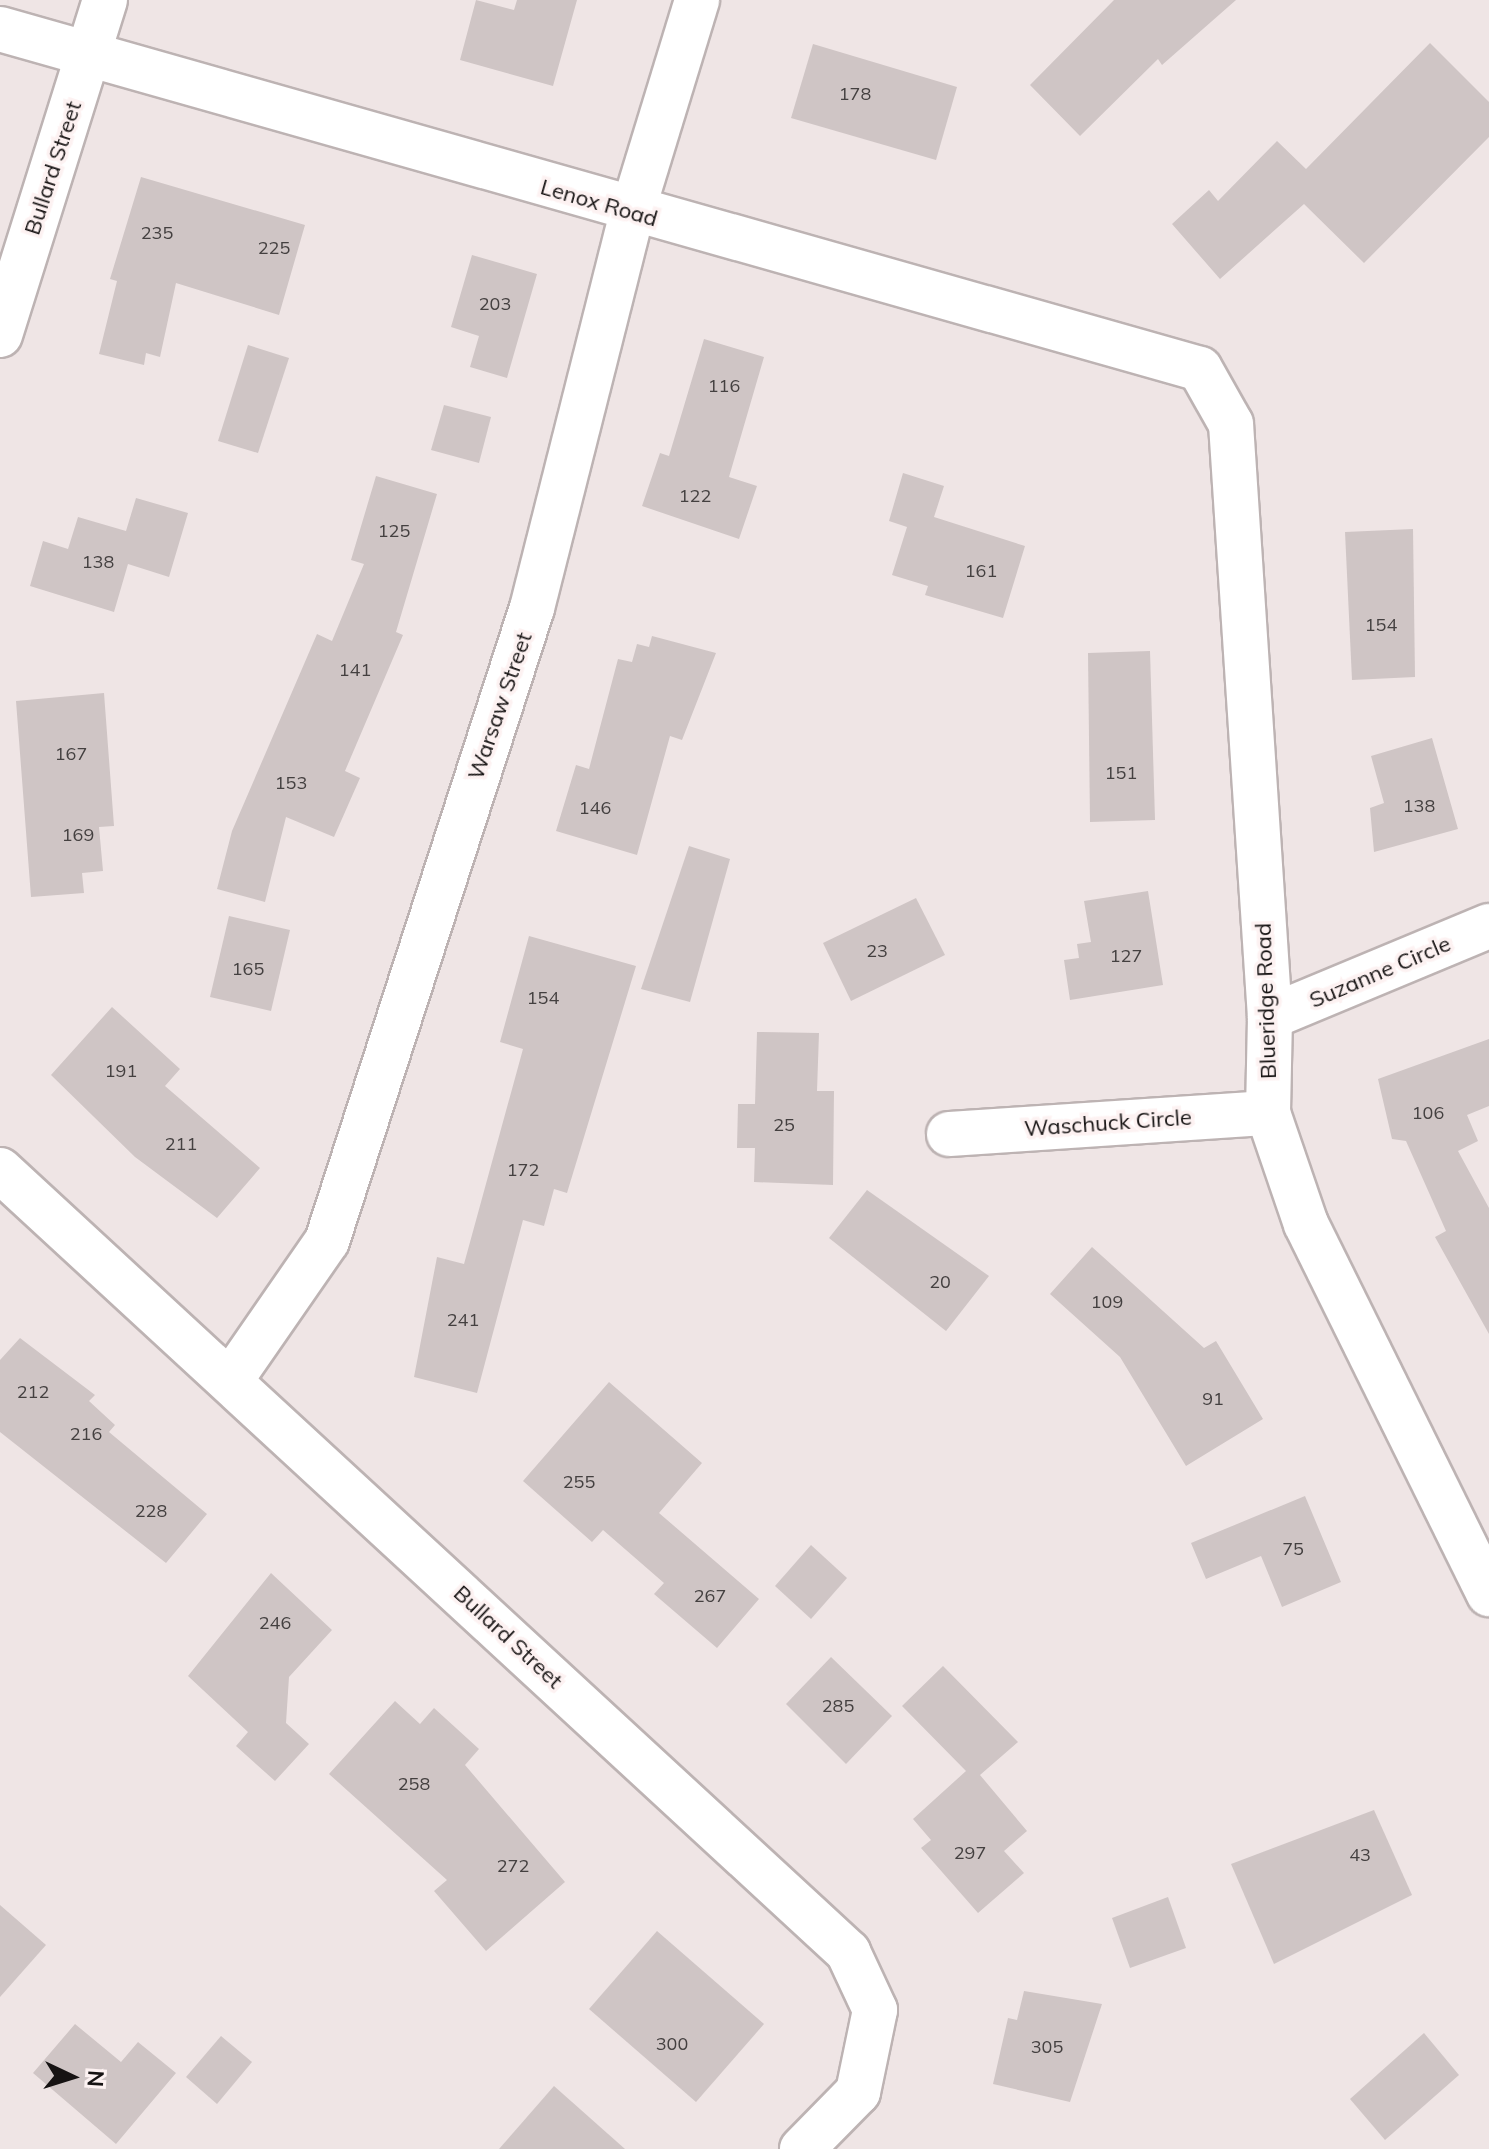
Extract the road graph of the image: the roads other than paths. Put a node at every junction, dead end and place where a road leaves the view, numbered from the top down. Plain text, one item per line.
1 (105, 0) edge
2 (697, 0) edge
3 (0, 29) edge
4 (89, 56) junction
5 (632, 213) junction
6 (0, 335) edge
7 (1200, 369) joint
8 (1489, 926) edge
9 (1270, 1017) junction
10 (1268, 1113) junction
11 (949, 1134) dead end
12 (0, 1170) edge
13 (230, 1381) junction
14 (1489, 1594) edge
15 (802, 2149) edge

1 - 4 street, Bullard Street
2 - 5 street, Warsaw Street
3 - 4 street, Lenox Road
4 - 5 street, Lenox Road
4 - 6 street, Bullard Street
5 - 7 street, Lenox Road
5 - 13 street, Warsaw Street
7 - 9 street, Blueridge Road
8 - 9 street, Suzanne Circle
9 - 10 street, Blueridge Road
10 - 11 street, Waschuck Circle
10 - 14 street, Blueridge Road
12 - 13 street, Bullard Street
13 - 15 street, Bullard Street

